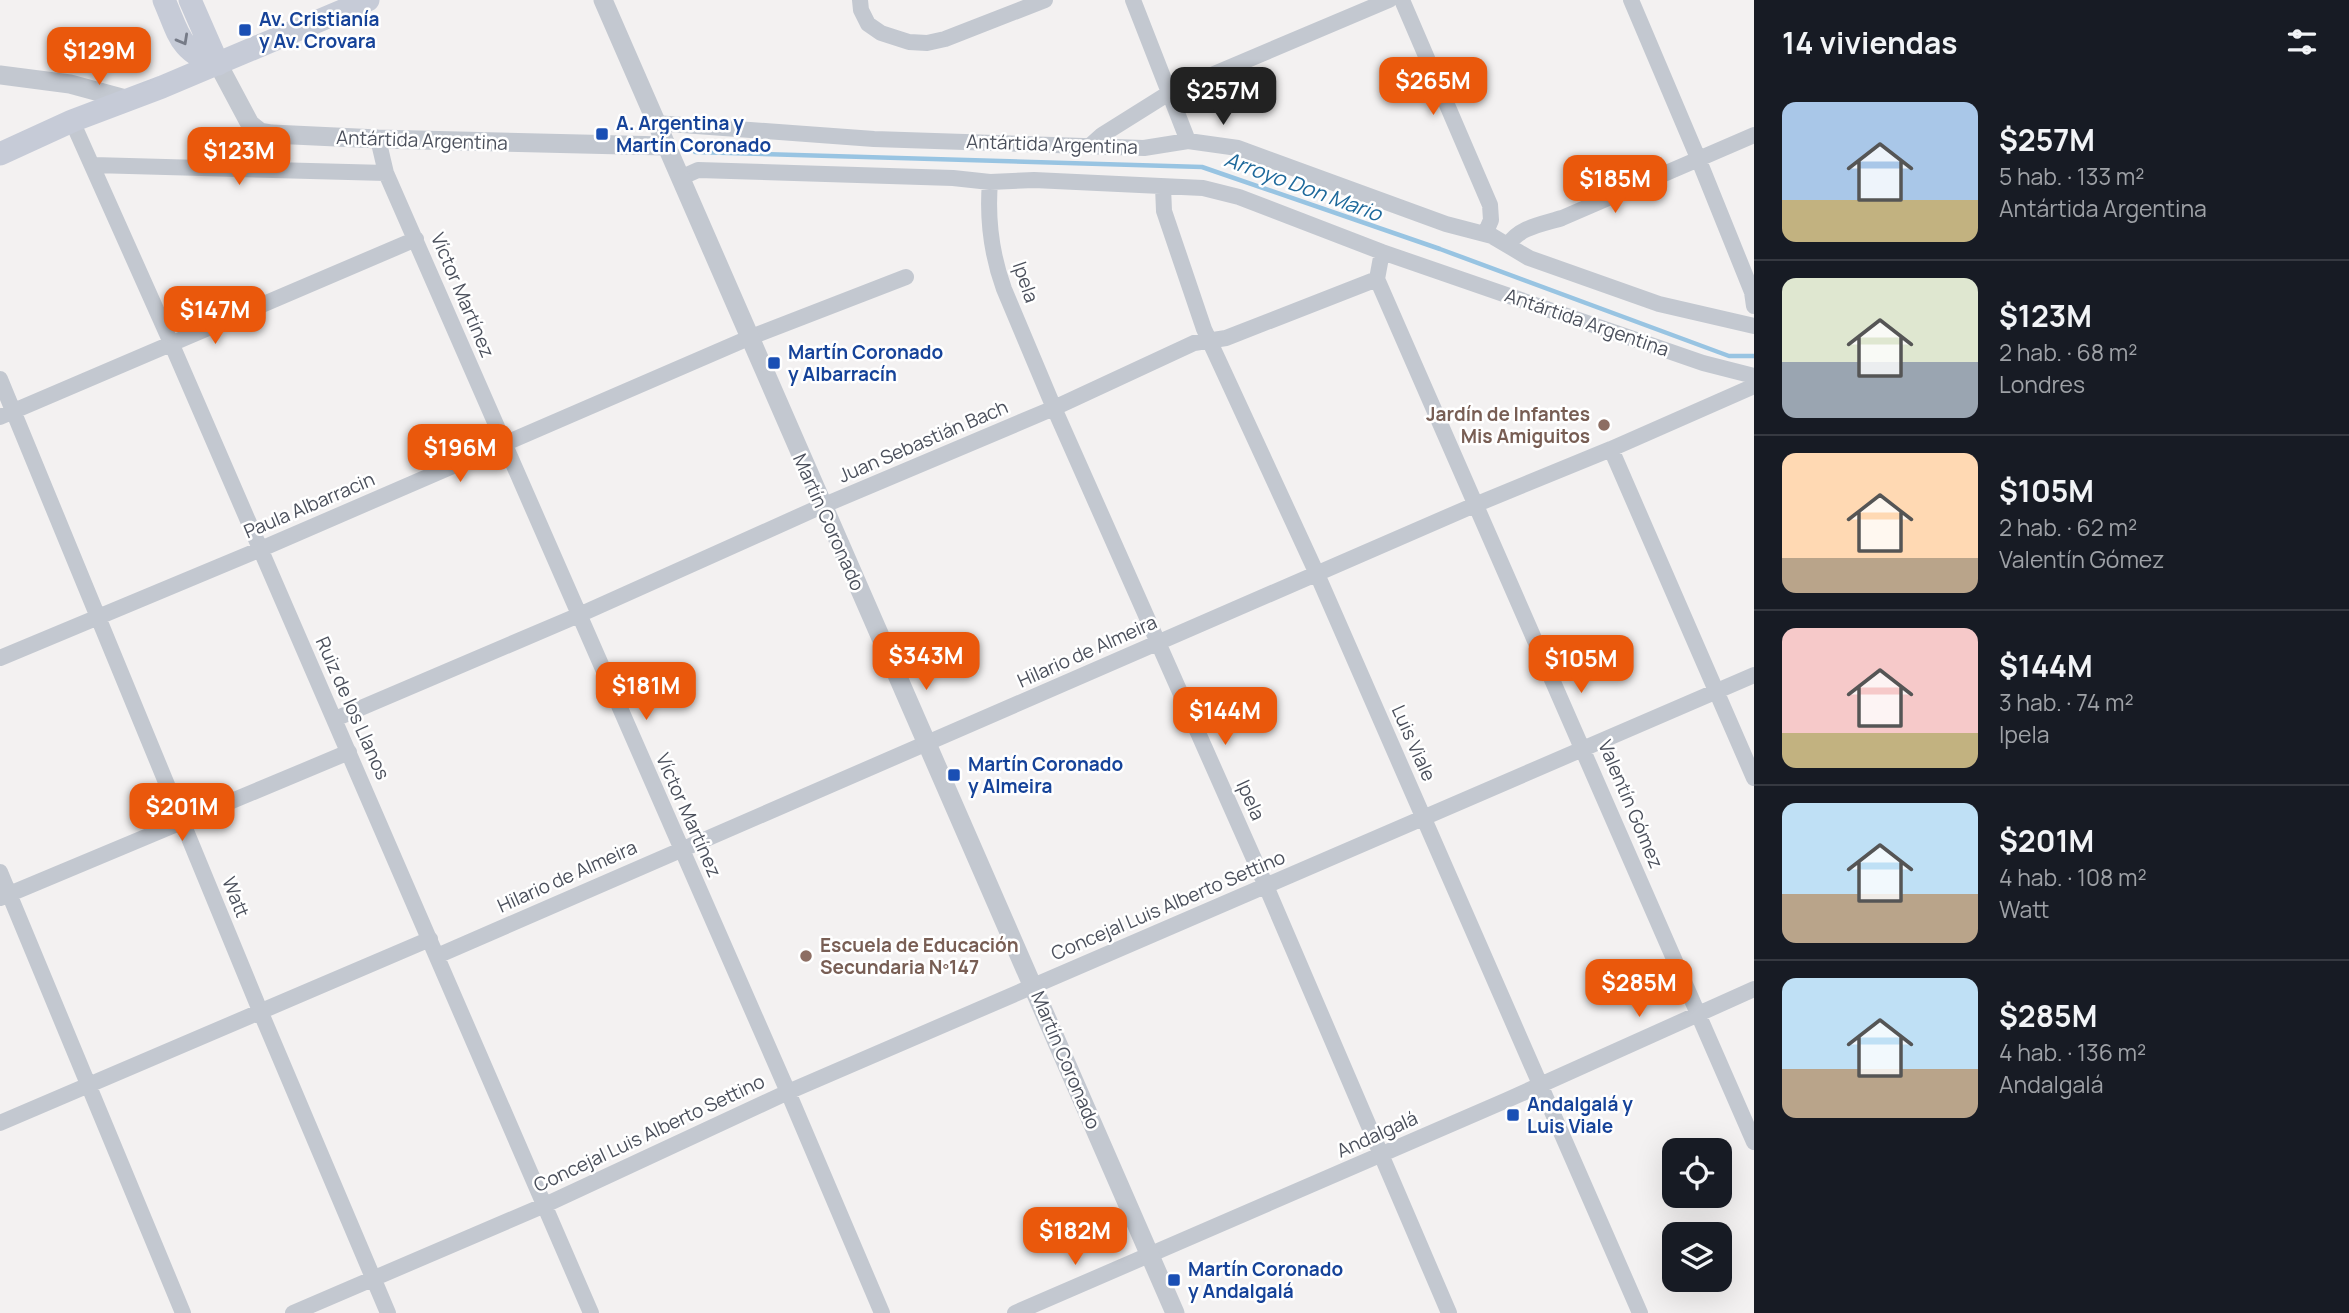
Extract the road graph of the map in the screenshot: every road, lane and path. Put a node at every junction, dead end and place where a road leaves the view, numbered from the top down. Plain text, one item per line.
1 (164, 0) edge
2 (191, 0) edge
3 (368, 0) edge
4 (603, 0) edge
5 (860, 0) edge
6 (1045, 0) edge
7 (1133, 0) edge
8 (1389, 0) edge
9 (1402, 0) edge
10 (1631, 0) edge
11 (218, 64) junction
12 (0, 75) edge
13 (70, 84) junction
14 (1169, 93) junction
15 (129, 100) junction
16 (78, 119) junction
17 (655, 123) junction
18 (260, 132) junction
19 (1754, 135) edge
20 (378, 139) junction
21 (1188, 141) junction
22 (1092, 145) junction
23 (665, 146) junction
24 (0, 154) edge
25 (1699, 158) junction
26 (93, 165) junction
27 (263, 169) junction
28 (386, 173) junction
29 (680, 178) junction
30 (989, 182) junction
31 (1163, 187) junction
32 (1485, 234) junction
33 (416, 239) junction
34 (1508, 245) junction
35 (1382, 251) junction
36 (906, 277) dead end
37 (1377, 279) junction
38 (1754, 300) edge
39 (1754, 326) edge
40 (751, 337) junction
41 (1210, 340) junction
42 (172, 345) junction
43 (1754, 376) edge
44 (0, 379) edge
45 (1754, 386) edge
46 (1054, 408) junction
47 (7, 414) edge
48 (505, 444) junction
49 (1611, 449) junction
50 (1477, 504) junction
51 (822, 506) junction
52 (261, 549) junction
53 (1317, 573) junction
54 (579, 615) junction
55 (98, 616) junction
56 (1158, 642) junction
57 (0, 658) edge
58 (1754, 675) edge
59 (1717, 690) junction
60 (335, 719) junction
61 (928, 744) junction
62 (1584, 747) junction
63 (349, 752) junction
64 (1754, 778) edge
65 (1423, 817) junction
66 (183, 823) junction
67 (682, 849) junction
68 (0, 872) edge
69 (1266, 886) junction
70 (4, 896) edge
71 (430, 939) junction
72 (437, 956) junction
73 (1034, 985) junction
74 (1754, 989) edge
75 (261, 1013) junction
76 (1699, 1013) junction
77 (1540, 1084) junction
78 (90, 1086) junction
79 (788, 1092) junction
80 (0, 1123) edge
81 (1754, 1142) edge
82 (1380, 1155) junction
83 (545, 1205) junction
84 (1150, 1255) junction
85 (374, 1279) junction
86 (183, 1313) edge
87 (293, 1313) edge
88 (388, 1313) edge
89 (591, 1313) edge
90 (882, 1313) edge
91 (1015, 1313) edge
92 (1175, 1313) edge
93 (1449, 1313) edge
94 (1640, 1313) edge

1 -> 11 main road
2 - 11 main road
3 - 11 main road
4 - 17 street, Martín Coronado
5 - 6 street
7 - 14 street
8 - 14 street
9 - 32 street
10 - 25 street
11 - 15 main road
11 - 18 street
12 - 13 street
13 - 15 street
13 - 16 street
14 - 21 street
14 - 22 street
15 - 16 main road
16 - 24 main road
16 - 26 street, Ruiz de los Llanos
17 - 22 street, Antártida Argentina
17 - 23 street, Martín Coronado
18 - 20 street, Antártida Argentina
18 - 27 street
19 - 25 street
20 - 23 street, Antártida Argentina
20 - 28 street, Víctor Martínez
21 - 22 street, Antártida Argentina
21 - 32 street, Antártida Argentina
23 - 29 street, Martín Coronado
25 - 34 street
25 - 38 street
26 - 27 street
26 - 42 street, Ruiz de los Llanos
27 - 28 street
28 - 33 street, Víctor Martínez
29 - 30 street, Antártida Argentina
29 - 40 street, Martín Coronado
30 - 31 street, Antártida Argentina
30 - 46 street, Ipela
31 - 35 street, Antártida Argentina
31 - 41 street, Luis Viale
32 - 34 street, Antártida Argentina
33 - 42 street
33 - 48 street, Víctor Martínez
34 - 39 street, Antártida Argentina
35 - 37 street
35 - 43 street, Antártida Argentina
36 - 40 street, Paula Albarracin
37 - 41 street, Juan Sebastián Bach
37 - 50 street, Valentín Gómez
40 - 48 street, Paula Albarracin
40 - 51 street, Martín Coronado
41 - 46 street, Juan Sebastián Bach
41 - 53 street, Luis Viale
42 - 47 street
42 - 52 street, Ruiz de los Llanos
44 - 47 street, Watt
45 - 49 street, Hilario de Almeira
46 - 51 street, Juan Sebastián Bach
46 - 56 street, Ipela
47 - 55 street, Watt
48 - 52 street, Paula Albarracin
48 - 54 street, Víctor Martínez
49 - 50 street, Hilario de Almeira
49 - 59 street
50 - 53 street, Hilario de Almeira
50 - 62 street, Valentín Gómez
51 - 54 street, Juan Sebastián Bach
51 - 61 street, Martín Coronado
52 - 55 street, Paula Albarracin
52 - 60 street, Ruiz de los Llanos
53 - 56 street, Hilario de Almeira
53 - 65 street, Luis Viale
54 - 60 street, Juan Sebastián Bach
54 - 67 street, Víctor Martínez
55 - 57 street, Paula Albarracin
55 - 66 street, Watt
56 - 61 street, Hilario de Almeira
56 - 69 street, Ipela
58 - 59 street, Concejal Luis Alberto Settino
59 - 62 street, Concejal Luis Alberto Settino
59 - 64 street
60 - 63 street, Ruiz de los Llanos
61 - 67 street, Hilario de Almeira
61 - 73 street, Martín Coronado
62 - 65 street, Concejal Luis Alberto Settino
62 - 76 street, Valentín Gómez
63 - 66 street
63 - 71 street, Ruiz de los Llanos
65 - 69 street, Concejal Luis Alberto Settino
65 - 77 street, Luis Viale
66 - 70 street
66 - 75 street, Watt
67 - 72 street, Hilario de Almeira
67 - 79 street, Víctor Martínez
68 - 70 street
69 - 73 street, Concejal Luis Alberto Settino
69 - 82 street, Ipela
70 - 78 street
71 - 72 street, Ruiz de los Llanos
71 - 75 street
72 - 83 street, Ruiz de los Llanos
73 - 79 street, Concejal Luis Alberto Settino
73 - 84 street, Martín Coronado
74 - 76 street, Andalgalá
75 - 78 street
75 - 85 street, Watt
76 - 77 street, Andalgalá
76 - 81 street, Valentín Gómez
77 - 82 street, Andalgalá
77 - 94 street, Luis Viale
78 - 80 street
78 - 86 street
79 - 83 street, Concejal Luis Alberto Settino
79 - 90 street, Víctor Martínez
82 - 84 street, Andalgalá
82 - 93 street, Ipela
83 - 85 street, Concejal Luis Alberto Settino
83 - 89 street, Ruiz de los Llanos
84 - 91 street, Andalgalá
84 - 92 street, Martín Coronado
85 - 87 street, Concejal Luis Alberto Settino
85 - 88 street, Watt

